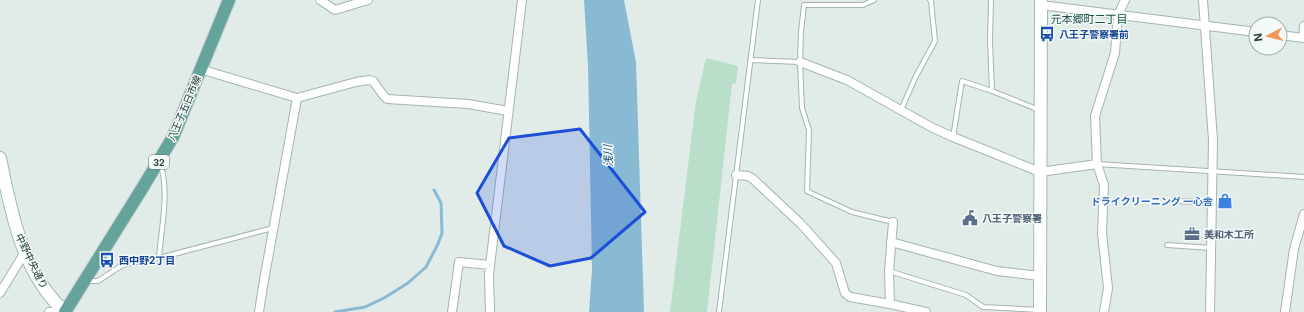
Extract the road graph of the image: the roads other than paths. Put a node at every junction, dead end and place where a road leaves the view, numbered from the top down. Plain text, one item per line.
1 (320, 0) edge
2 (368, 0) edge
3 (522, 0) edge
4 (758, 0) edge
5 (874, 0) edge
6 (930, 0) edge
7 (991, 0) edge
8 (1125, 0) edge
9 (1203, 0) edge
10 (227, 1) edge
11 (1041, 3) edge
12 (1118, 15) junction
13 (1205, 25) junction
14 (1304, 26) edge
15 (1248, 31) edge
16 (1288, 36) edge
17 (1303, 38) edge
18 (750, 60) junction
19 (800, 62) junction
20 (200, 69) junction
21 (992, 91) junction
22 (297, 98) junction
23 (901, 110) junction
24 (508, 111) junction
25 (1041, 111) junction
26 (953, 137) junction
27 (0, 158) edge
28 (160, 161) junction
29 (1097, 164) junction
30 (1040, 172) junction
31 (1212, 172) junction
32 (736, 175) junction
33 (1304, 177) edge
34 (1178, 201) dead end
35 (1212, 203) junction
36 (1304, 214) edge
37 (892, 222) joint
38 (273, 228) junction
39 (891, 242) junction
40 (1167, 244) dead end
41 (1211, 248) junction
42 (25, 252) junction
43 (159, 258) junction
44 (490, 264) junction
45 (889, 272) junction
46 (1040, 276) junction
47 (84, 281) junction
48 (0, 293) edge
49 (890, 304) junction
50 (1040, 311) edge
51 (49, 312) edge
52 (59, 312) edge
53 (65, 312) edge
54 (259, 312) edge
55 (452, 312) edge
56 (490, 312) edge
57 (718, 312) edge
58 (926, 312) edge
59 (1104, 312) edge
60 (1210, 312) edge
61 (1285, 312) edge

1 - 2 street
3 - 24 street
4 - 18 lane
5 - 19 lane
6 - 23 lane
7 - 21 lane
8 - 12 street
9 - 13 street
10 - 20 main road, 八王子五日市線 / 32
11 - 12 street
11 - 25 street
12 - 13 street
12 - 29 street
13 - 15 street
13 - 31 street
14 - 17 street
16 - 17 street
18 - 19 lane
18 - 32 lane
19 - 23 street
19 - 37 lane
20 - 22 street
20 - 28 main road, 八王子五日市線 / 32
21 - 25 lane
21 - 26 lane
22 - 24 street
22 - 38 street
23 - 26 street
24 - 44 street
25 - 30 street
26 - 30 street
27 - 42 street, 中野中央通り
28 - 43 lane
28 - 47 main road, 八王子五日市線 / 32
29 - 30 street
29 - 31 lane
29 - 59 street
30 - 46 street
31 - 33 lane
31 - 35 street
32 - 49 street
32 - 57 lane
34 - 35 lane
35 - 41 street
36 - 61 street
37 - 39 street
38 - 43 lane
38 - 54 street
39 - 45 street
39 - 46 street
40 - 41 lane
41 - 60 street
42 - 48 street
42 - 53 street, 中野中央通り
43 - 47 lane
44 - 55 street
44 - 56 street
45 - 49 street
45 - 50 lane
46 - 50 street
47 - 53 main road, 八王子五日市線 / 32
49 - 58 street
51 - 52 street

